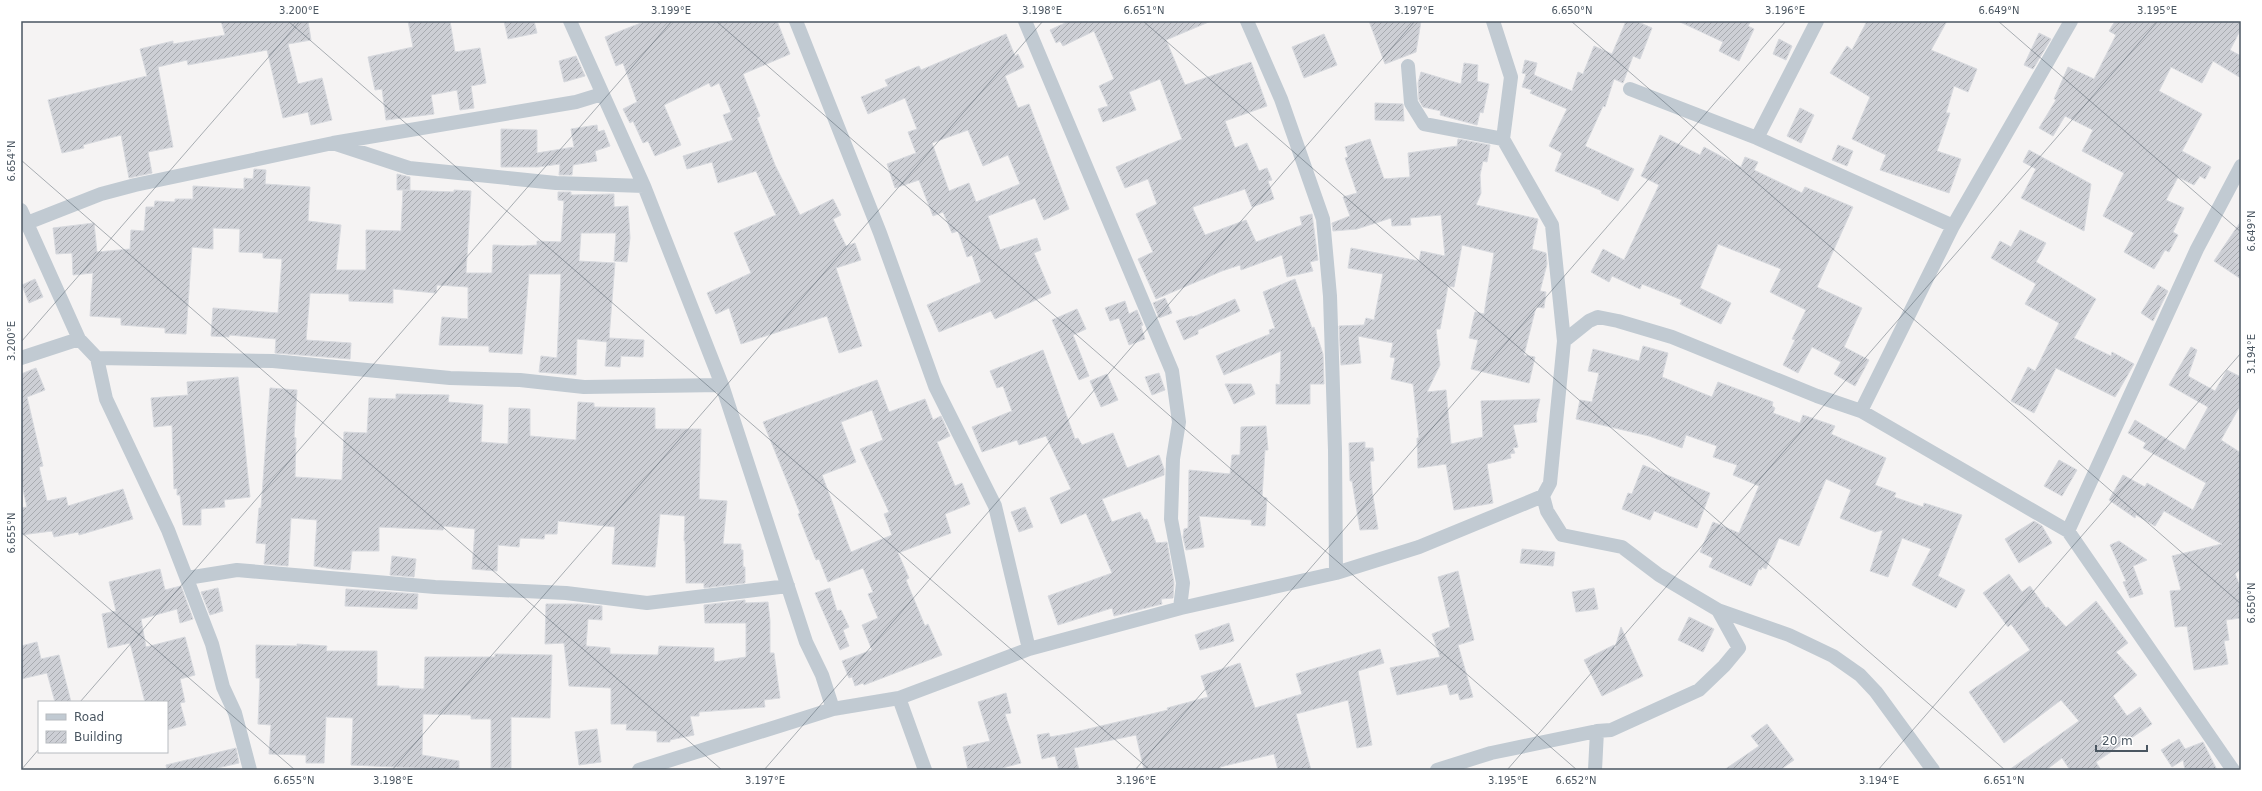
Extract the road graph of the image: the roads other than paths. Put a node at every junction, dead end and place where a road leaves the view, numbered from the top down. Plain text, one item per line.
1 (570, 21) edge
2 (796, 21) edge
3 (1025, 21) edge
4 (1247, 21) edge
5 (1493, 21) edge
6 (1817, 21) edge
7 (2071, 21) edge
8 (1408, 66) dead end
9 (1630, 89) dead end
10 (602, 94) junction
11 (1757, 138) junction
12 (1503, 139) junction
13 (333, 143) junction
14 (2241, 166) edge
15 (644, 186) junction
16 (21, 210) edge
17 (27, 223) junction
18 (1952, 226) junction
19 (79, 339) junction
20 (1564, 341) junction
21 (21, 358) edge
22 (96, 358) junction
23 (722, 385) junction
24 (1861, 411) junction
25 (1543, 496) junction
26 (2068, 531) junction
27 (1336, 573) junction
28 (187, 578) junction
29 (788, 586) junction
30 (1180, 608) junction
31 (1718, 610) junction
32 (1029, 649) junction
33 (899, 698) junction
34 (833, 709) junction
35 (1597, 731) junction
36 (250, 770) edge
37 (639, 770) edge
38 (925, 770) edge
39 (1437, 770) edge
40 (1595, 770) edge
41 (1933, 770) edge
42 (2233, 770) edge

1 - 10 street
2 - 32 street
3 - 30 street
4 - 27 street
5 - 12 street
6 - 11 street
7 - 18 street
8 - 12 street
9 - 11 street
10 - 13 street
10 - 15 street
11 - 18 street
12 - 20 street
13 - 15 street
13 - 17 street
14 - 26 street
15 - 23 street
16 - 17 street
17 - 19 street
18 - 24 street
19 - 21 street
19 - 22 street
20 - 24 street
20 - 25 street
22 - 23 street
22 - 28 street
23 - 29 street
24 - 26 street
25 - 27 street
25 - 31 street
26 - 42 street
27 - 30 street
28 - 29 street
28 - 36 street
29 - 34 street
30 - 32 street
31 - 35 street
31 - 41 street
32 - 33 street
33 - 34 street
33 - 38 street
34 - 37 street
35 - 39 street
35 - 40 street

